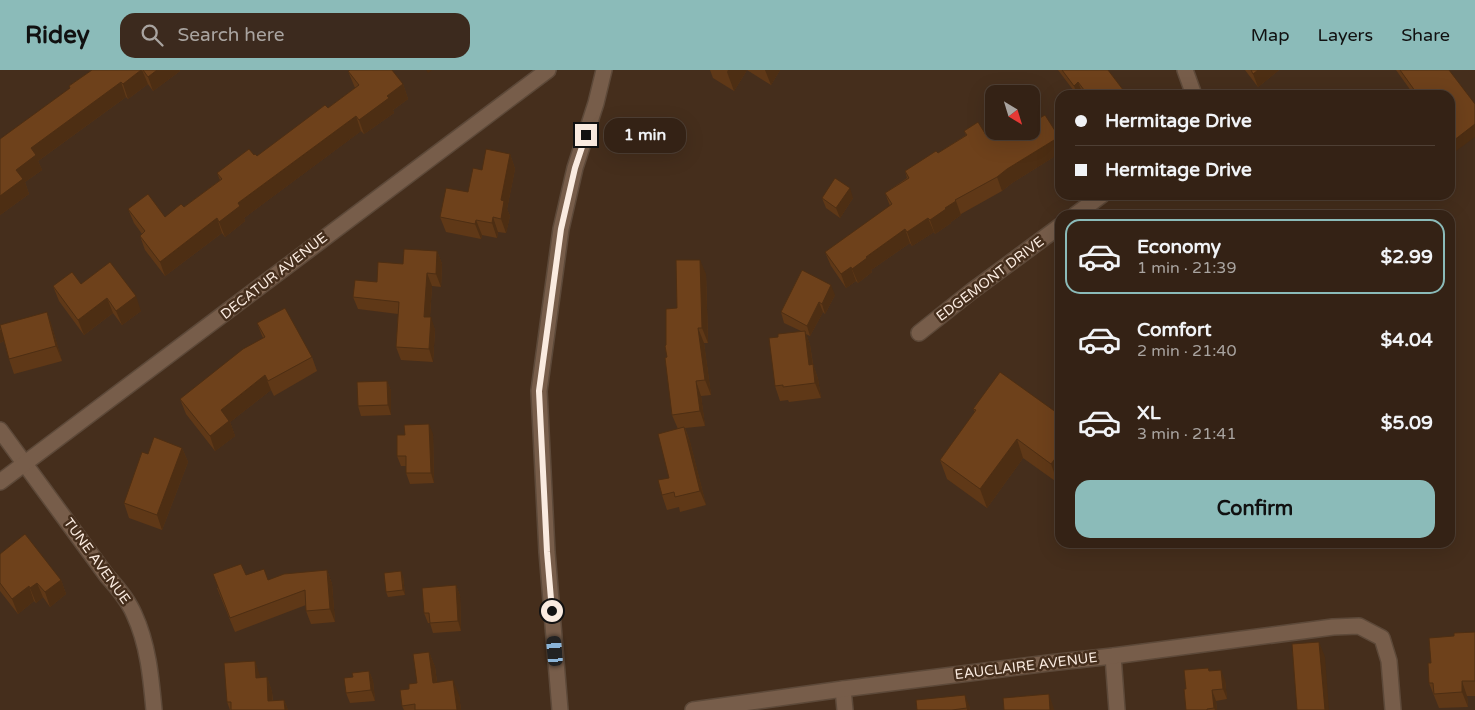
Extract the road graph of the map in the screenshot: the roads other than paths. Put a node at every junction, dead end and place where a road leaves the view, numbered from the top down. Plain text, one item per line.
1 (548, 70) edge
2 (604, 70) edge
3 (1186, 70) edge
4 (1192, 90) edge
5 (1095, 200) edge
6 (1082, 210) edge
7 (1055, 230) edge
8 (919, 333) dead end
9 (0, 430) edge
10 (24, 464) junction
11 (0, 482) edge
12 (1113, 656) junction
13 (843, 689) junction
14 (154, 710) edge
15 (560, 710) edge
16 (692, 710) edge
17 (845, 710) edge
18 (1117, 710) edge
19 (1393, 710) edge

1 - 10 street, DECATUR AVENUE
2 - 15 street
3 - 4 street
5 - 6 street
7 - 8 street, EDGEMONT DRIVE
9 - 10 street, TUNE AVENUE
10 - 11 street, DECATUR AVENUE
10 - 14 street, TUNE AVENUE
12 - 13 street, EAUCLAIRE AVENUE
12 - 18 street
12 - 19 street, EAUCLAIRE AVENUE
13 - 16 street, EAUCLAIRE AVENUE
13 - 17 street

